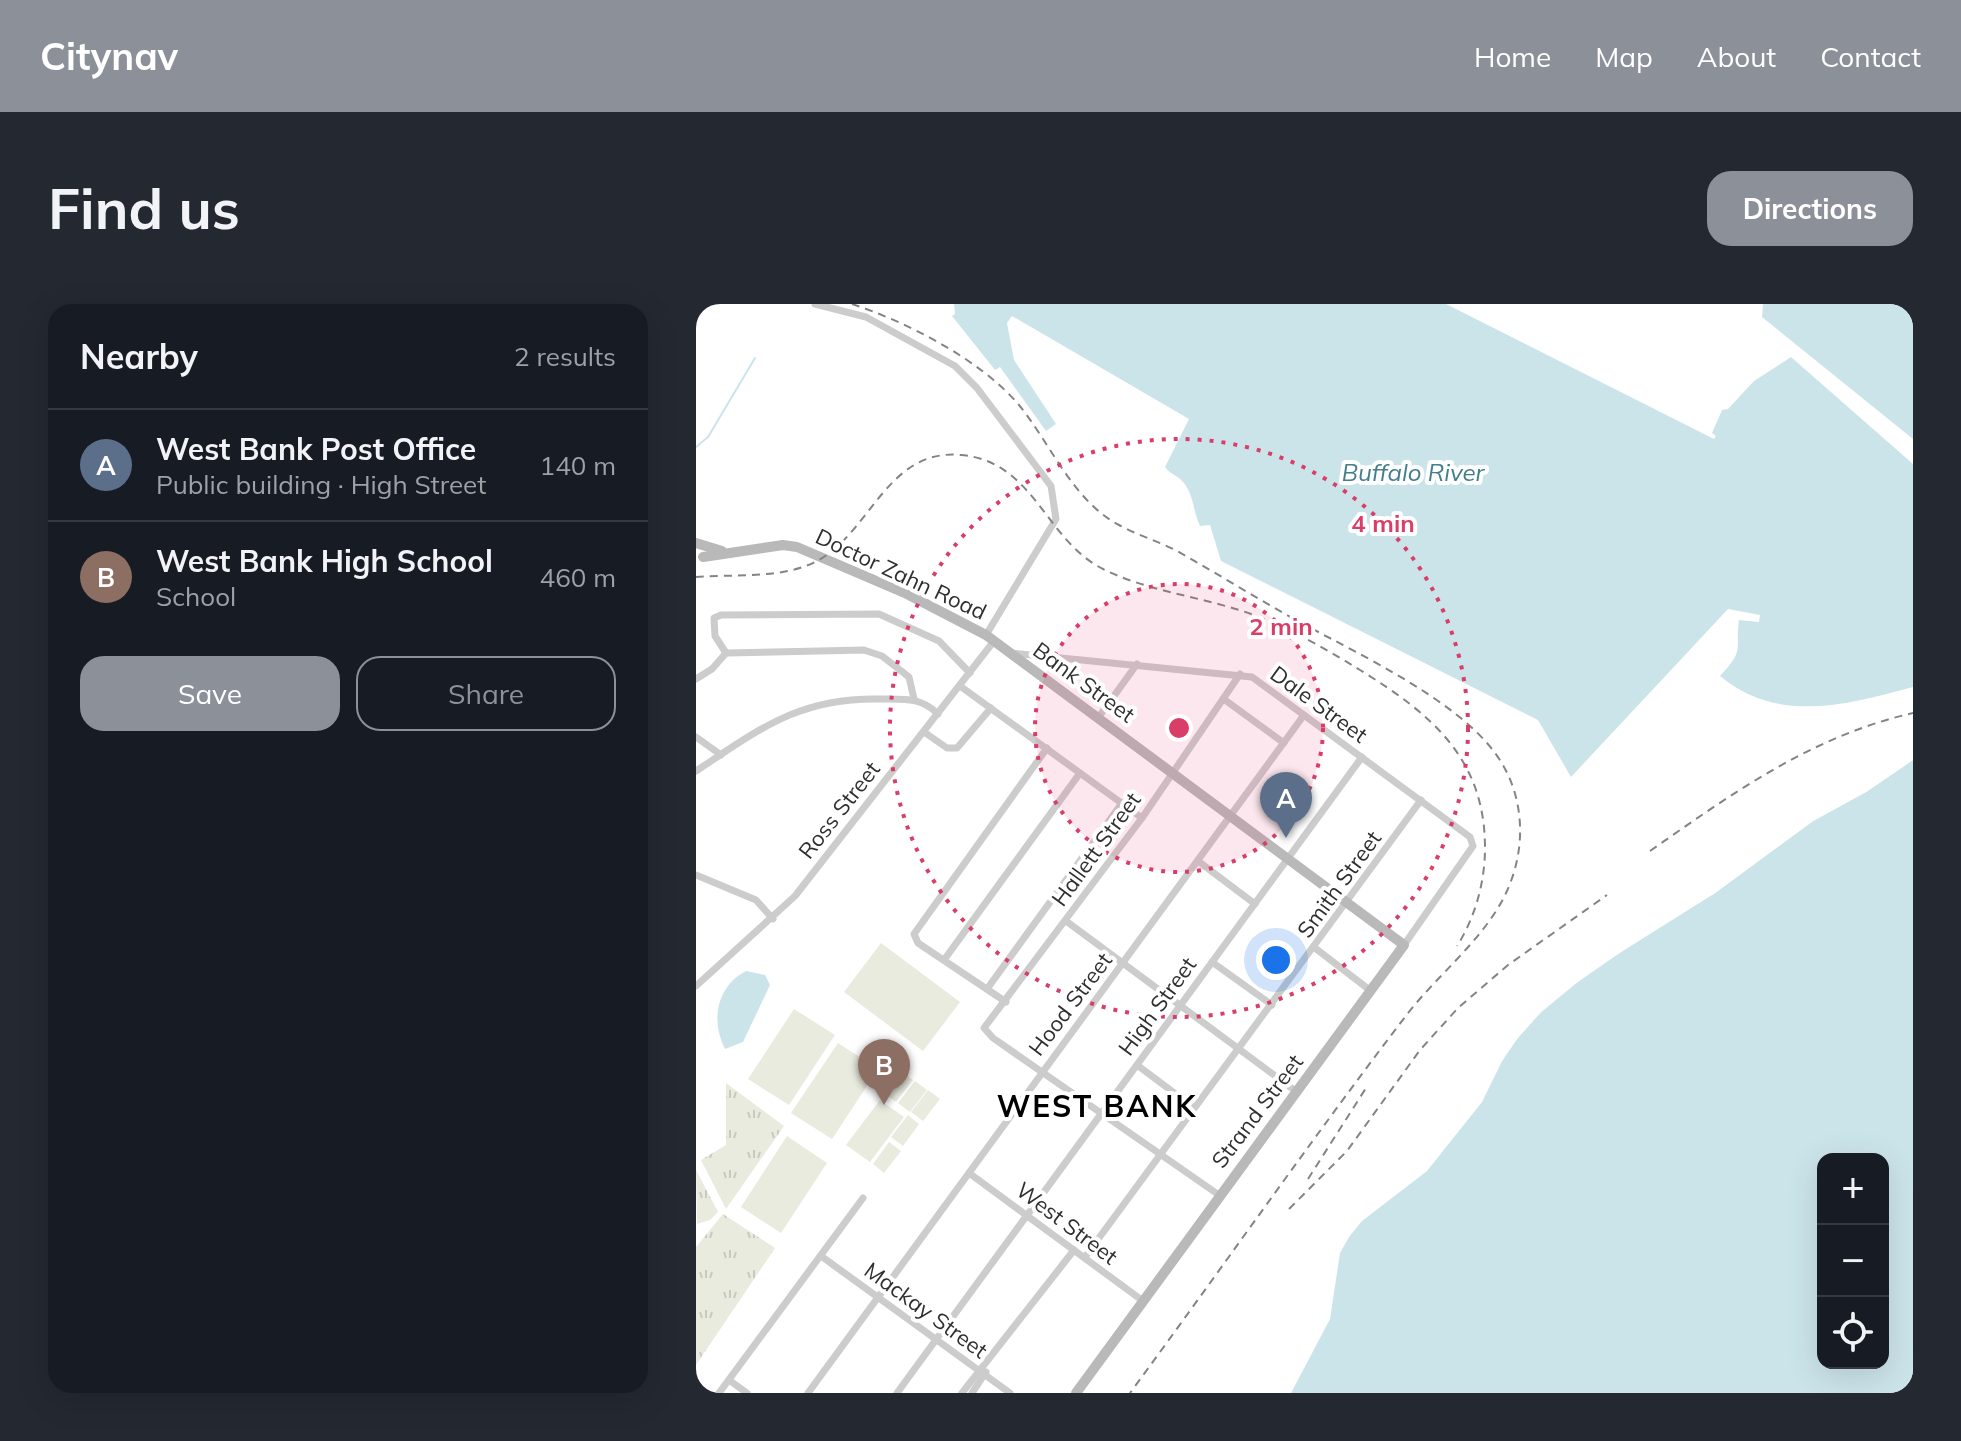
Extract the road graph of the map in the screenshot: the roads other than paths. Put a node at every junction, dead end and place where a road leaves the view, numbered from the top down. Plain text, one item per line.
1 (815, 304) edge
2 (698, 549) edge
3 (990, 638) junction
4 (1009, 652) junction
5 (726, 653) junction
6 (1137, 664) junction
7 (970, 673) junction
8 (1240, 674) junction
9 (696, 679) edge
10 (960, 686) junction
11 (914, 699) junction
12 (1225, 700) junction
13 (991, 708) junction
14 (938, 714) junction
15 (1304, 715) junction
16 (1098, 718) junction
17 (924, 732) junction
18 (696, 737) edge
19 (1284, 743) junction
20 (1047, 748) junction
21 (721, 755) junction
22 (1362, 757) junction
23 (696, 771) edge
24 (1174, 772) junction
25 (1080, 773) junction
26 (1421, 800) junction
27 (1122, 803) junction
28 (1230, 814) junction
29 (1142, 818) junction
30 (1471, 854) joint
31 (1288, 859) junction
32 (1198, 861) junction
33 (696, 875) edge
34 (1255, 904) junction
35 (1347, 905) junction
36 (773, 919) junction
37 (1066, 921) junction
38 (1404, 945) junction
39 (1315, 948) junction
40 (944, 960) junction
41 (1212, 962) junction
42 (1123, 963) junction
43 (696, 986) edge
44 (987, 989) junction
45 (1371, 991) junction
46 (1006, 1002) junction
47 (1180, 1005) junction
48 (1272, 1005) junction
49 (1240, 1049) junction
50 (1137, 1065) junction
51 (1042, 1071) junction
52 (1297, 1092) junction
53 (1193, 1107) junction
54 (1102, 1114) junction
55 (1161, 1154) junction
56 (969, 1173) junction
57 (1219, 1195) junction
58 (863, 1198) dead end
59 (1028, 1215) junction
60 (1074, 1250) junction
61 (821, 1256) junction
62 (1085, 1257) junction
63 (877, 1297) junction
64 (1143, 1301) junction
65 (936, 1340) junction
66 (982, 1373) junction
67 (729, 1380) junction
68 (719, 1393) edge
69 (747, 1393) edge
70 (808, 1393) edge
71 (897, 1393) edge
72 (962, 1393) edge
73 (972, 1393) edge
74 (1010, 1393) edge
75 (1076, 1393) edge

1 - 3 street, Ross Street
2 - 3 street, Doctor Zahn Road
3 - 4 street, Doctor Zahn Road
3 - 7 street, Ross Street
4 - 6 street, Dale Street
4 - 16 street, Bank Street
5 - 7 street
5 - 9 street
5 - 11 street
6 - 8 street, Dale Street
6 - 16 street
7 - 10 street, Ross Street
8 - 12 street, Hallett Street
8 - 15 street, Dale Street
10 - 13 street
10 - 14 street, Ross Street
11 - 14 street
11 - 21 street
12 - 19 street
12 - 24 street, Hallett Street
13 - 17 street
13 - 20 street
14 - 17 street, Ross Street
15 - 19 street, Hood Street
15 - 22 street, Dale Street
16 - 24 street, Bank Street
17 - 36 street, Ross Street
18 - 21 street
19 - 28 street, Hood Street
20 - 25 street
20 - 40 street
21 - 23 street
22 - 26 street, Dale Street
22 - 31 street, High Street
24 - 28 street, Bank Street
24 - 29 street, Hallett Street
25 - 27 street
25 - 40 street
26 - 30 street, Dale Street
26 - 35 street, Smith Street
27 - 29 street
27 - 44 street
28 - 31 street, Bank Street
28 - 32 street, Hood Street
29 - 37 street, Hallett Street
30 - 38 street, Strand Street
31 - 34 street, High Street
31 - 35 street, Bank Street
32 - 34 street
32 - 42 street, Hood Street
33 - 36 street
34 - 41 street, High Street
35 - 38 street, Bank Street
35 - 39 street, Smith Street
36 - 43 street, Ross Street
37 - 42 street
37 - 46 street, Hallett Street
38 - 45 street, Strand Street
39 - 45 street
39 - 48 street, Smith Street
40 - 44 street
41 - 47 street, High Street
41 - 48 street
42 - 47 street
42 - 51 street, Hood Street
44 - 46 street
45 - 52 street, Strand Street
46 - 51 street, Hallett Street
47 - 49 street
47 - 50 street, High Street
48 - 49 street, Smith Street
49 - 52 street
49 - 53 street, Smith Street
50 - 53 street
50 - 54 street, High Street
51 - 54 street
51 - 56 street, Hood Street
52 - 57 street, Strand Street
53 - 55 street, Smith Street
54 - 55 street
54 - 59 street, High Street
55 - 57 street
55 - 62 street, Smith Street
56 - 59 street, West Street
56 - 63 street, Hood Street
57 - 64 street, Strand Street
58 - 61 street
59 - 60 street, West Street
59 - 65 street, High Street
60 - 62 street, West Street
60 - 66 street
61 - 63 street, Mackay Street
61 - 67 street
62 - 64 street, West Street
63 - 65 street, Mackay Street
63 - 70 street, Hood Street
64 - 75 street, Strand Street
65 - 66 street, Mackay Street
65 - 71 street, High Street
66 - 72 street
66 - 73 street
66 - 74 street, Mackay Street
67 - 68 street
67 - 69 street

